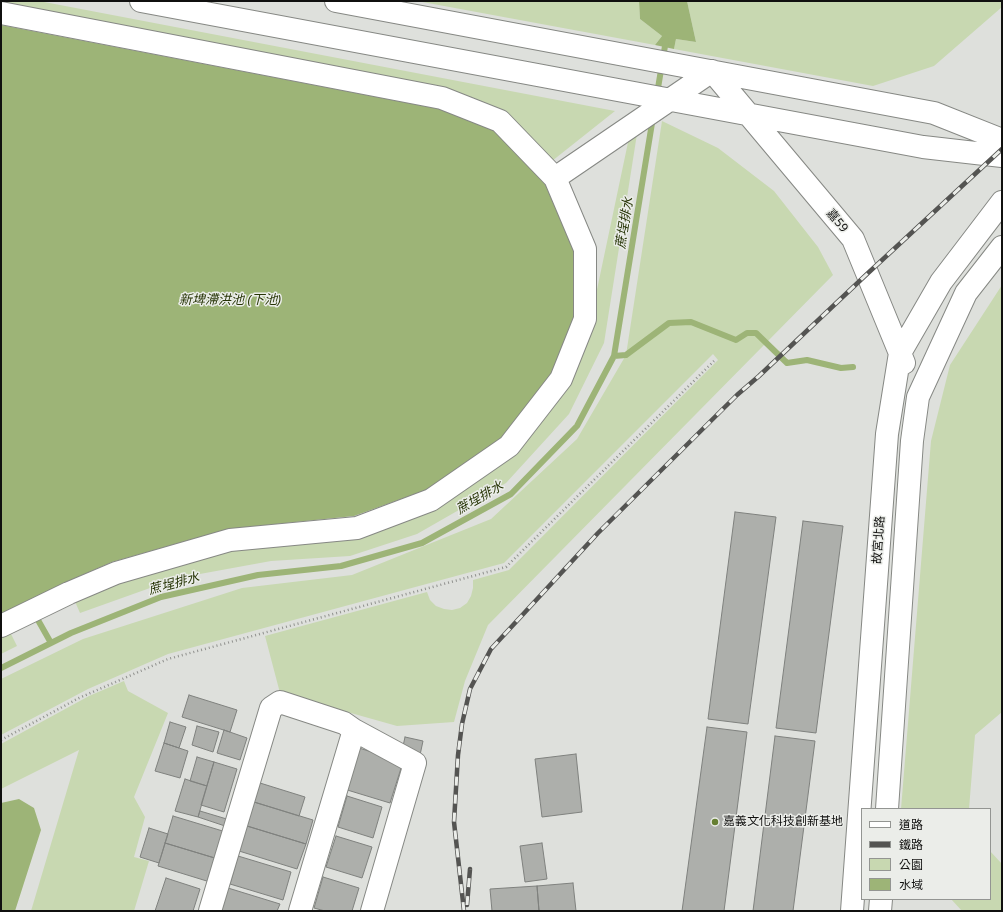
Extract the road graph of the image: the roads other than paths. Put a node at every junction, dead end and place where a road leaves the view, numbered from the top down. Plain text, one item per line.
1 (141, 1) edge
2 (336, 1) edge
3 (1, 13) edge
4 (712, 71) junction
5 (670, 100) junction
6 (749, 115) junction
7 (1002, 140) edge
8 (1002, 156) edge
9 (555, 178) junction
10 (1002, 202) edge
11 (1002, 247) edge
12 (900, 353) junction
13 (918, 397) junction
14 (1, 626) edge
15 (354, 730) junction
16 (887, 808) edge
17 (881, 900) edge
18 (210, 911) edge
19 (300, 911) edge
20 (372, 911) edge
21 (852, 911) edge
22 (880, 911) edge

1 - 5 street
2 - 4 street
3 - 9 street
4 - 5 street
4 - 6 street, 嘉59
4 - 7 street
5 - 6 street
5 - 9 street
6 - 8 street
6 - 12 street, 嘉59
9 - 14 street
10 - 12 street, 故宮北路
11 - 13 street
12 - 13 street, 嘉59
12 - 21 street, 故宮北路
13 - 16 street
15 - 18 street
15 - 19 street
15 - 20 street
17 - 22 street

